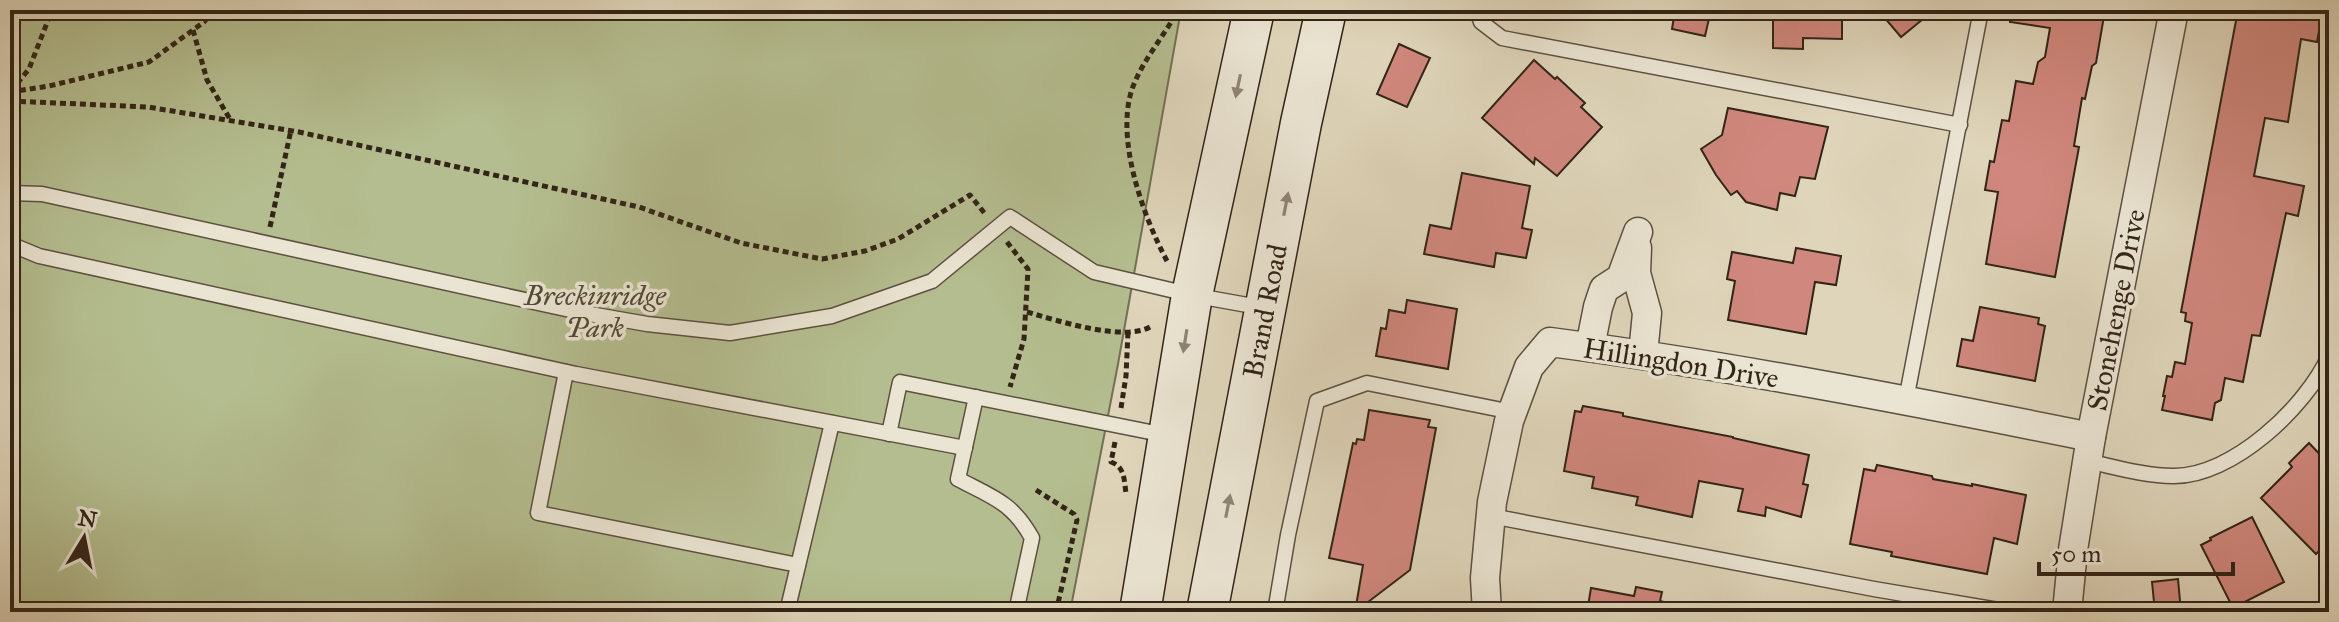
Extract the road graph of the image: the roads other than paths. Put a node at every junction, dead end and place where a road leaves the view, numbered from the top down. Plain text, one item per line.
1 (1254, 10) edge
2 (1326, 10) edge
3 (1477, 10) edge
4 (1981, 10) edge
5 (2174, 10) edge
6 (1960, 125) junction
7 (10, 193) edge
8 (10, 244) edge
9 (1182, 283) junction
10 (1266, 308) junction
11 (1590, 347) junction
12 (1643, 354) junction
13 (2329, 356) edge
14 (566, 372) junction
15 (976, 397) junction
16 (1906, 400) junction
17 (1512, 412) junction
18 (832, 423) junction
19 (889, 434) junction
20 (1169, 436) junction
21 (965, 448) junction
22 (2089, 449) junction
23 (1491, 516) junction
24 (798, 565) junction
25 (787, 612) edge
26 (1016, 612) edge
27 (1140, 612) edge
28 (1207, 612) edge
29 (1275, 612) edge
30 (1487, 612) edge
31 (2010, 612) edge
32 (2067, 612) edge

1 -> 9 main road
10 -> 2 main road, Brand Road
3 - 6 lane
4 - 6 lane
5 - 22 street, Stonehenge Drive
6 - 16 lane
7 - 9 lane
8 - 14 lane
9 - 10 lane
9 -> 20 main road
28 -> 10 main road, Brand Road
11 - 12 street, Hillingdon Drive
11 - 12 street
11 - 17 street, Hillingdon Drive
12 - 16 street, Hillingdon Drive
13 - 22 lane
14 - 18 lane
14 - 24 lane
15 - 19 lane
15 - 20 lane
15 - 21 lane
16 - 22 street, Hillingdon Drive
17 - 23 street, Hillingdon Drive
17 - 29 lane
18 - 19 lane
18 - 24 lane
19 - 21 lane
20 - 27 main road
21 - 26 lane
22 - 32 street, Stonehenge Drive
23 - 30 street, Hillingdon Drive
23 - 31 lane
24 - 25 lane

